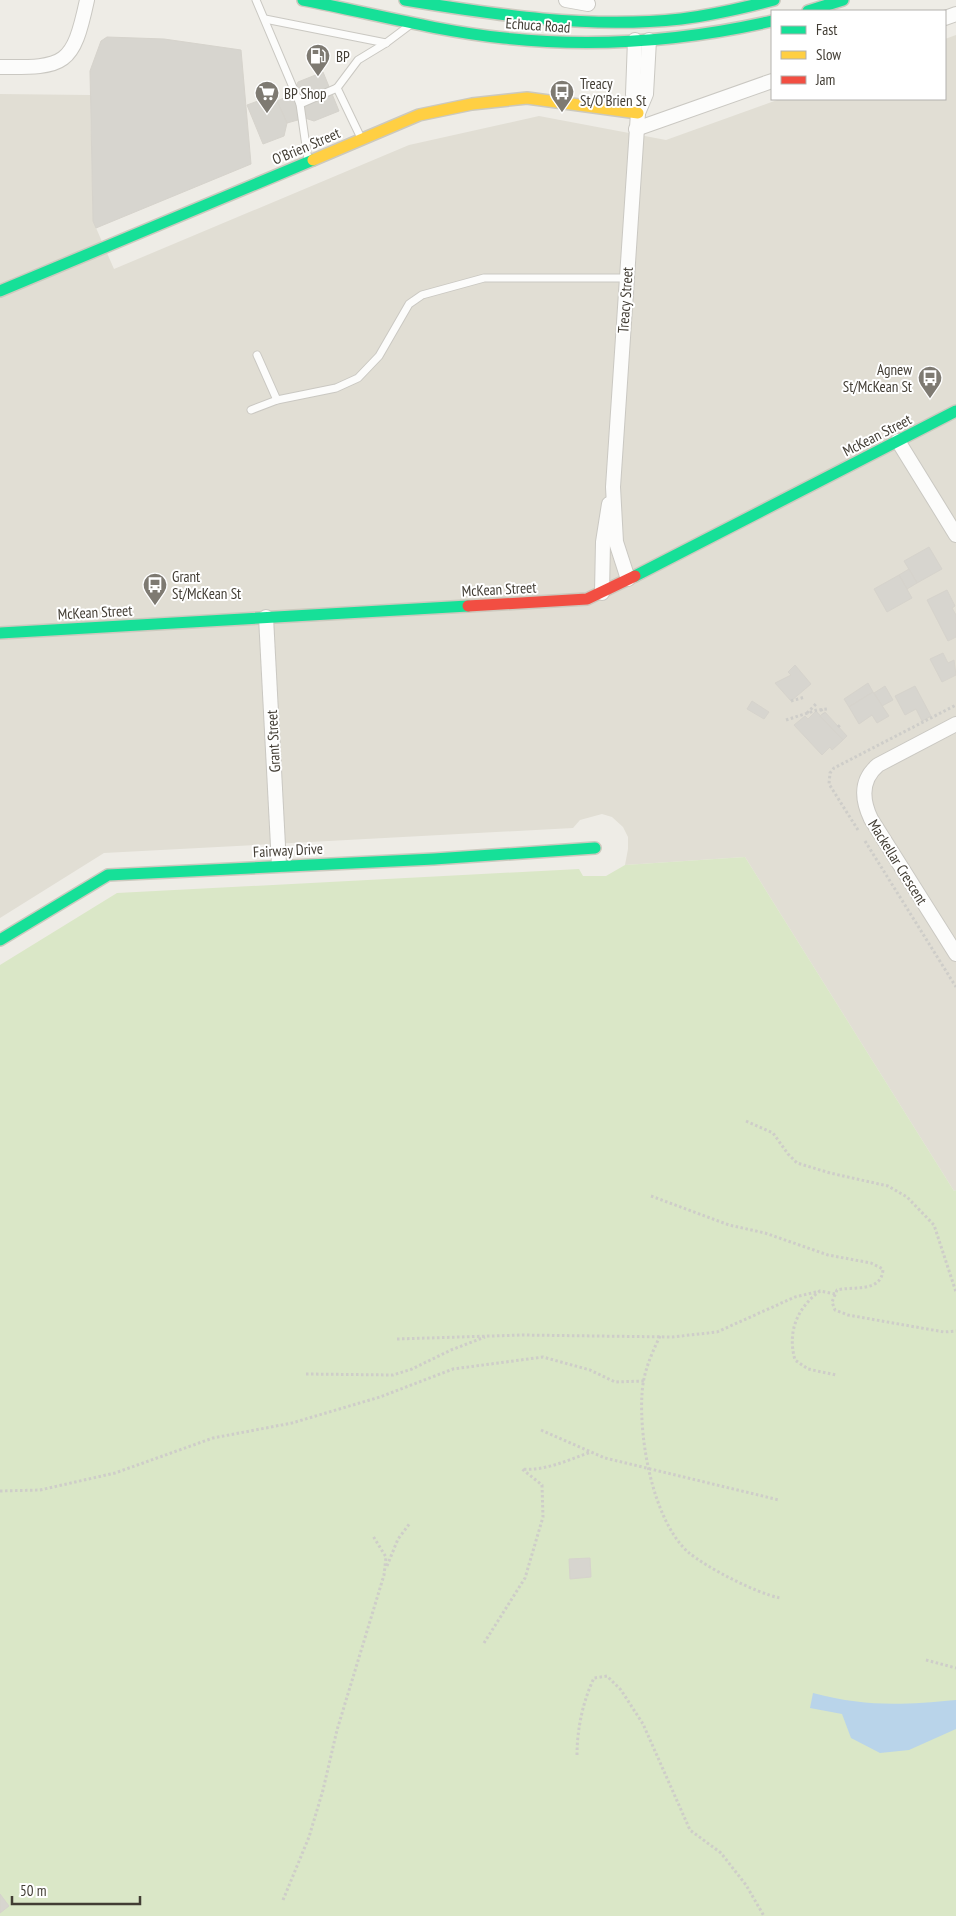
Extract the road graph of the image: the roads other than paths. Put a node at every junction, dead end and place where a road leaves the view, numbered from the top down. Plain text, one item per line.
1 (87, 0) edge
2 (256, 0) edge
3 (303, 0) edge
4 (396, 0) edge
5 (405, 0) edge
6 (566, 0) edge
7 (774, 0) edge
8 (843, 0) edge
9 (588, 4) dead end
10 (811, 10) edge
11 (265, 19) junction
12 (643, 21) junction
13 (771, 21) edge
14 (414, 22) junction
15 (642, 40) junction
16 (386, 43) junction
17 (0, 67) edge
18 (771, 81) edge
19 (337, 88) junction
20 (300, 104) junction
21 (638, 113) junction
22 (636, 129) junction
23 (362, 139) junction
24 (308, 161) junction
25 (627, 278) junction
26 (0, 291) edge
27 (257, 354) dead end
28 (277, 400) junction
29 (251, 410) dead end
30 (956, 411) edge
31 (898, 441) junction
32 (613, 487) junction
33 (956, 535) edge
34 (628, 579) junction
35 (602, 593) junction
36 (266, 617) junction
37 (0, 633) edge
38 (956, 724) edge
39 (595, 848) dead end
40 (279, 865) junction
41 (0, 940) edge
42 (956, 954) edge

1 - 17 street
2 - 11 lane
3 - 14 street, Echuca Road
4 - 14 street
5 - 12 street, Echuca Road
6 - 9 street
7 - 12 street, Echuca Road
8 - 10 street
11 - 16 lane
11 - 20 lane
12 - 15 street
13 - 15 street, Echuca Road
14 - 15 street, Echuca Road
14 - 16 lane
15 - 21 street, Treacy Street
16 - 19 lane
18 - 22 street
19 - 20 lane
19 - 23 lane
20 - 24 lane
21 - 22 street, Treacy Street
21 - 23 street, O'Brien Street
22 - 25 street, Treacy Street
23 - 24 street, O'Brien Street
24 - 26 street, O'Brien Street
25 - 28 lane
25 - 32 street, Treacy Street
27 - 28 lane
28 - 29 lane
30 - 31 street, McKean Street
31 - 33 street
31 - 34 street, McKean Street
32 - 34 street, Treacy Street
32 - 35 street, Treacy Street
34 - 35 street, McKean Street
35 - 36 street, McKean Street
36 - 37 street, McKean Street
36 - 40 street, Grant Street
38 - 42 street, Mackellar Crescent
39 - 40 street, Fairway Drive
40 - 41 street, Fairway Drive

